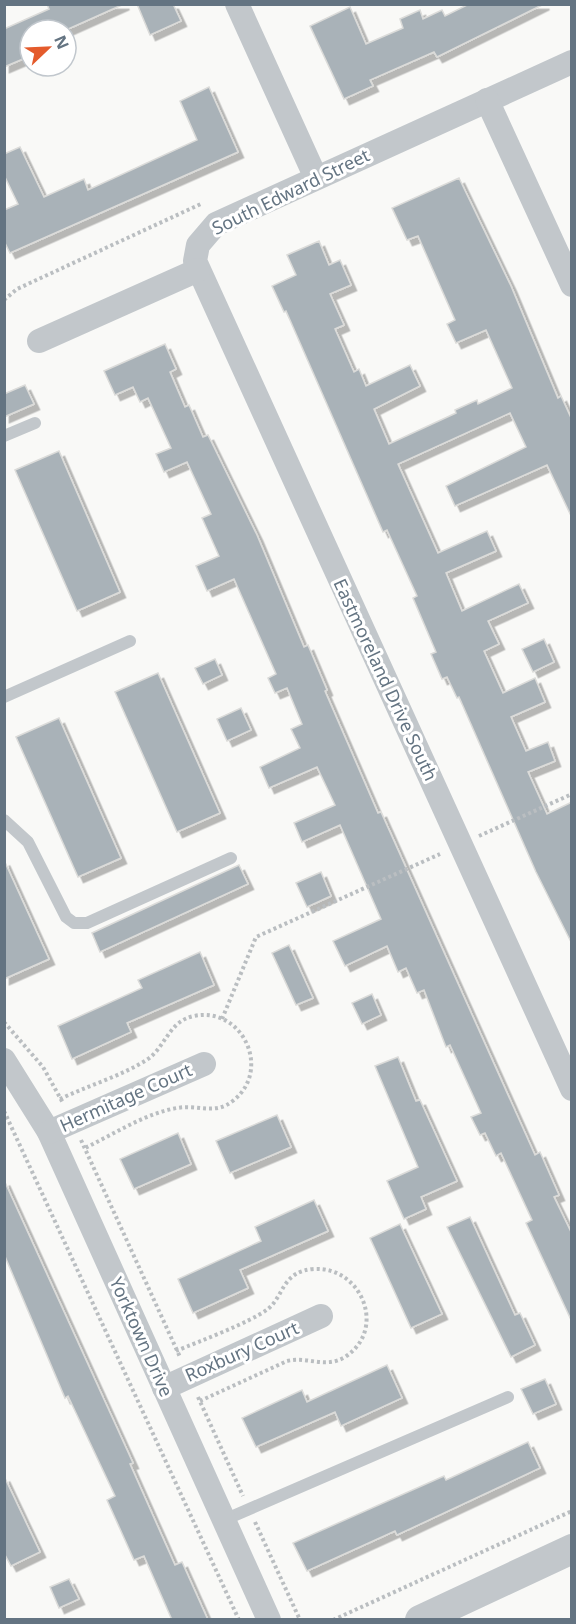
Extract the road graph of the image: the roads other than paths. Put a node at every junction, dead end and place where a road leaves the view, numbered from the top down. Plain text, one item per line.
1 (237, 4) edge
2 (572, 62) edge
3 (488, 100) junction
4 (316, 178) junction
5 (198, 270) junction
6 (572, 285) edge
7 (39, 341) dead end
8 (35, 423) dead end
9 (4, 436) edge
10 (130, 641) dead end
11 (4, 697) edge
12 (4, 820) edge
13 (231, 858) dead end
14 (4, 1060) edge
15 (204, 1064) dead end
16 (572, 1089) edge
17 (49, 1132) junction
18 (321, 1316) dead end
19 (164, 1388) junction
20 (508, 1397) dead end
21 (224, 1520) junction
22 (572, 1549) edge
23 (269, 1620) edge
24 (420, 1620) edge

1 - 4 street
2 - 3 street, South Edward Street
3 - 4 street, South Edward Street
3 - 6 street
4 - 5 street, South Edward Street
5 - 7 street
5 - 16 street, Eastmoreland Drive South
8 - 9 lane
10 - 11 lane
12 - 13 lane
14 - 17 street, Yorktown Drive
15 - 17 street, Hermitage Court
17 - 19 street, Yorktown Drive
18 - 19 street, Roxbury Court
19 - 21 street, Yorktown Drive
20 - 21 lane
21 - 23 street, Yorktown Drive
22 - 24 street

